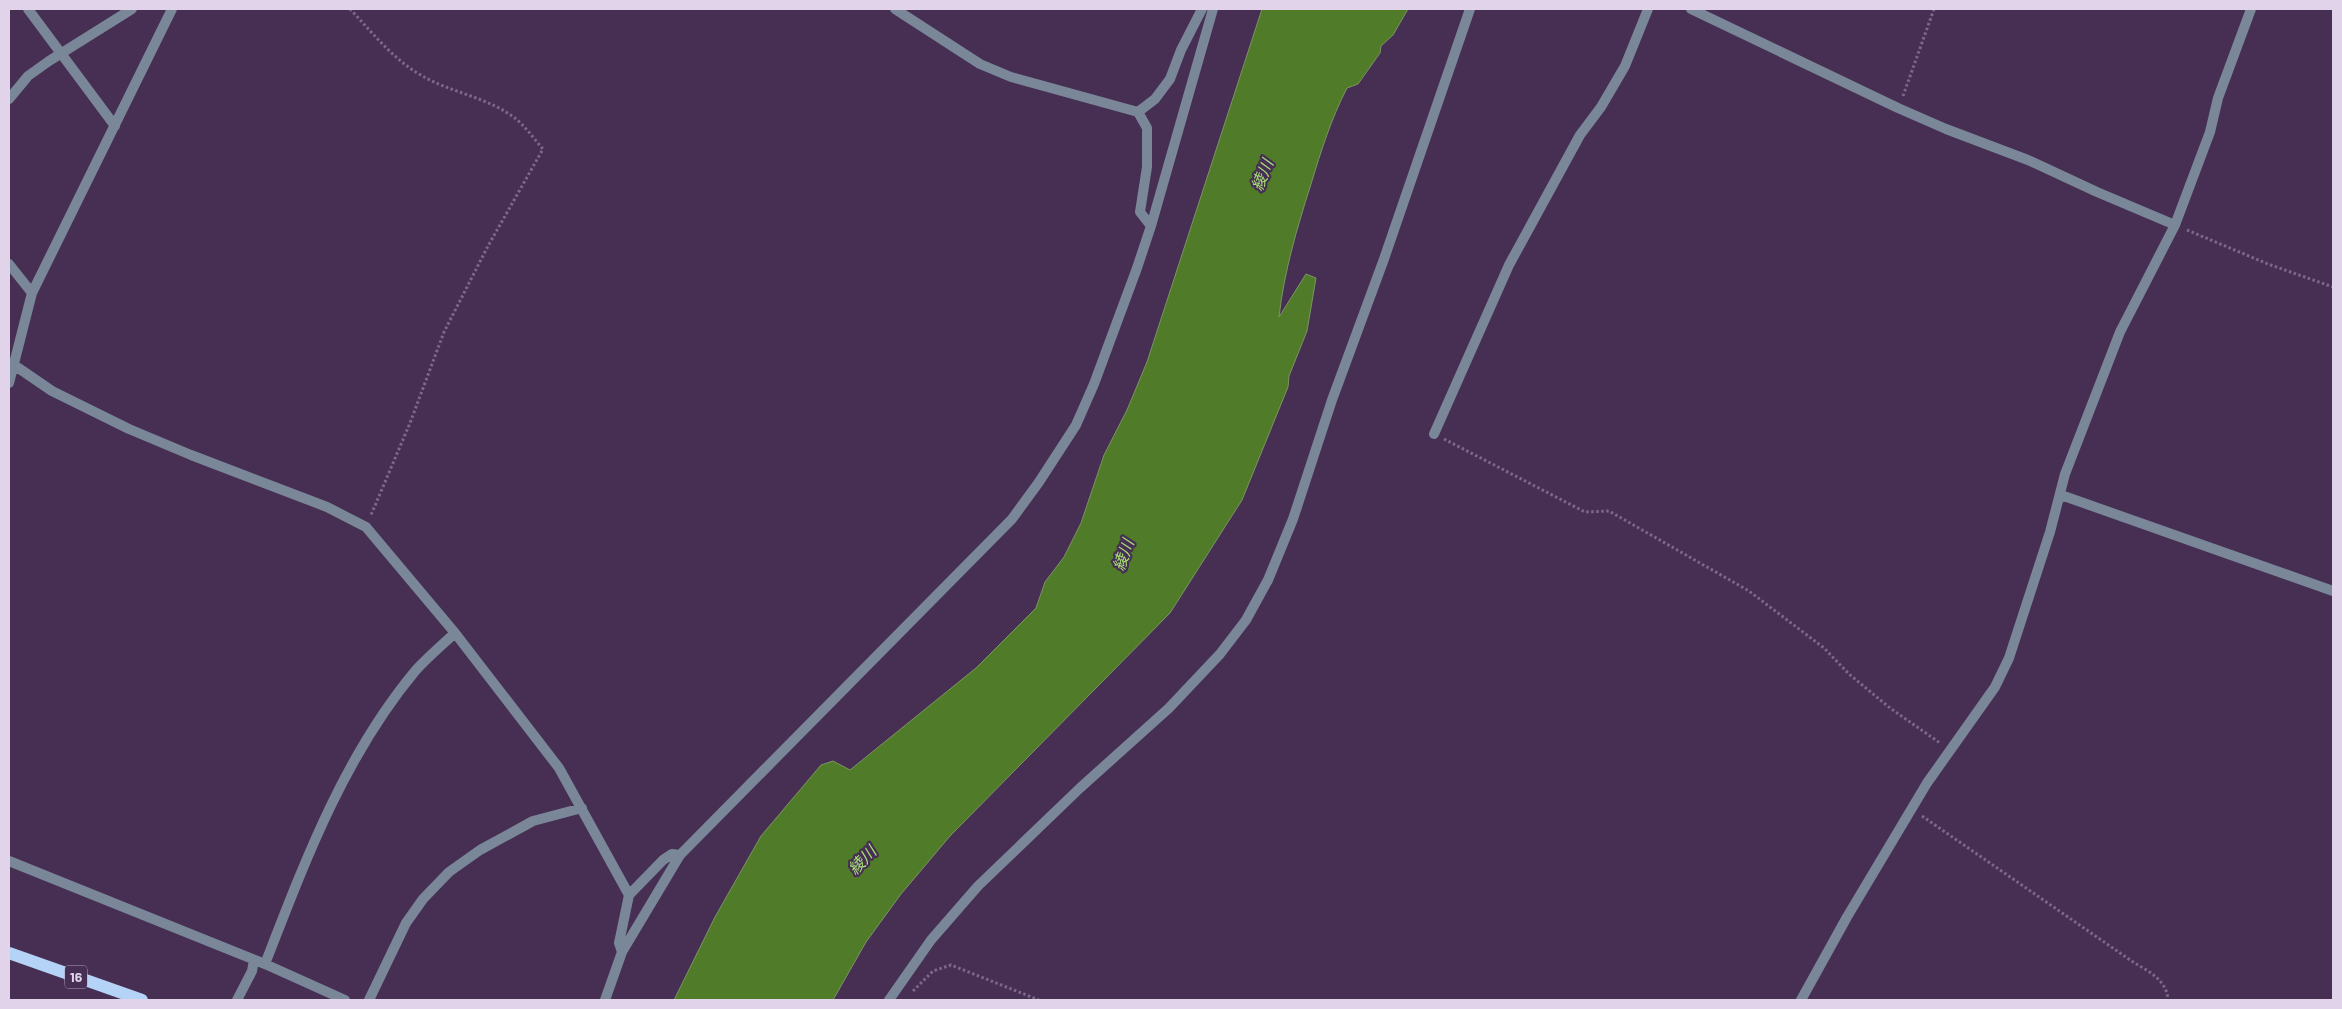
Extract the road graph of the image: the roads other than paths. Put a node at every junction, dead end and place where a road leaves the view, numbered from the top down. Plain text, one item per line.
1 (28, 9) edge
2 (132, 9) edge
3 (172, 9) edge
4 (895, 9) edge
5 (1202, 9) edge
6 (1213, 9) edge
7 (1470, 9) edge
8 (1648, 9) edge
9 (1691, 9) edge
10 (2251, 9) edge
11 (61, 54) junction
12 (9, 99) edge
13 (1138, 112) junction
14 (115, 126) junction
15 (2175, 225) junction
16 (1150, 226) junction
17 (9, 264) edge
18 (32, 293) junction
19 (14, 365) junction
20 (9, 383) edge
21 (1434, 434) road end
22 (2061, 495) junction
23 (2333, 591) edge
24 (455, 633) junction
25 (582, 808) junction
26 (680, 855) junction
27 (9, 861) edge
28 (628, 894) junction
29 (622, 952) junction
30 (9, 953) edge
31 (254, 960) junction
32 (265, 964) junction
33 (142, 1000) edge
34 (237, 1000) edge
35 (345, 1000) edge
36 (369, 1000) edge
37 (605, 1000) edge
38 (889, 1000) edge
39 (1801, 1000) edge

1 - 11 street
2 - 11 street
3 - 14 street
4 - 13 street
5 - 13 street
6 - 16 street
7 - 38 street
8 - 21 street
9 - 15 street
10 - 15 street
11 - 12 street
11 - 14 street
13 - 16 street
14 - 18 street
15 - 22 street
16 - 26 street
17 - 18 street
18 - 19 street
19 - 20 street
19 - 24 street
22 - 23 street
22 - 39 street
24 - 25 street
24 - 32 street
25 - 28 street
25 - 36 street
26 - 28 street
26 - 29 street
27 - 31 street
28 - 29 street
29 - 37 street
30 - 33 main road, 16
31 - 32 street
31 - 34 street
32 - 35 street

